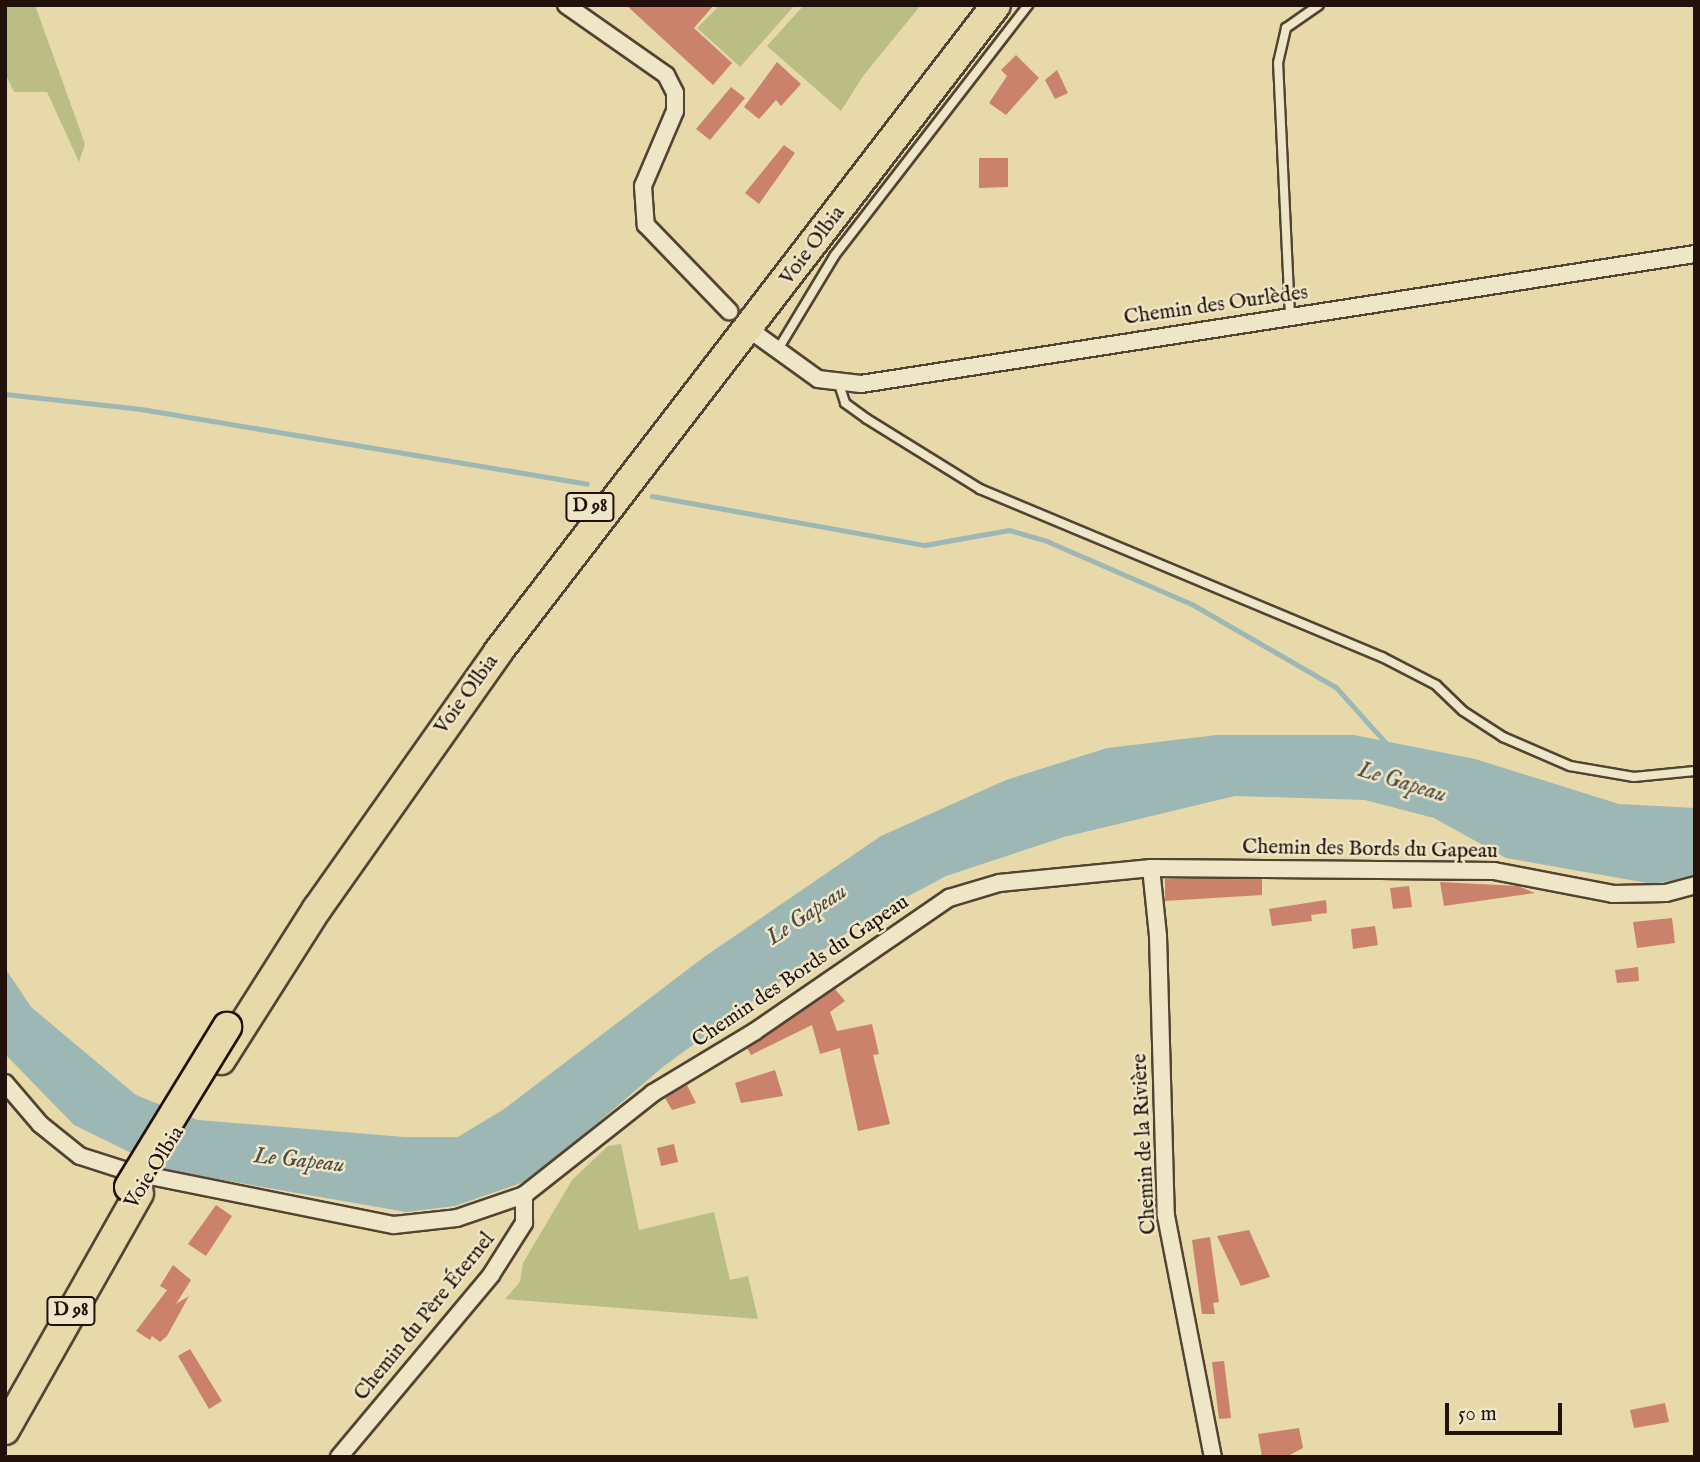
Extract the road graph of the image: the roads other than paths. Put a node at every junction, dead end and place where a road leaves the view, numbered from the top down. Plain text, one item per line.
1 (566, 5) edge
2 (979, 5) edge
3 (996, 5) edge
4 (1028, 5) edge
5 (1319, 5) edge
6 (1695, 254) edge
7 (729, 311) dead end
8 (1290, 316) junction
9 (757, 335) dead end
10 (777, 351) junction
11 (839, 384) junction
12 (1695, 771) edge
13 (1151, 868) junction
14 (1695, 885) edge
15 (232, 1030) junction
16 (5, 1083) edge
17 (134, 1190) junction
18 (524, 1195) junction
19 (5, 1402) edge
20 (5, 1430) edge
21 (339, 1457) edge
22 (1213, 1457) edge

1 - 7 street
2 - 15 highway, Voie Olbia / D 98
3 - 15 highway, Voie Olbia / D 98
4 - 10 lane
5 - 8 lane
6 - 8 street, Chemin des Ourlèdes
8 - 11 street, Chemin des Ourlèdes
9 - 10 street, Chemin des Ourlèdes
10 - 11 street, Chemin des Ourlèdes
11 - 12 lane
13 - 14 street, Chemin des Bords du Gapeau
13 - 18 street, Chemin des Bords du Gapeau
13 - 22 street, Chemin de la Rivière
15 - 17 highway, Voie Olbia / D 98
16 - 18 street, Chemin des Bords du Gapeau
17 - 19 highway, Voie Olbia / D 98
17 - 20 highway, Voie Olbia / D 98
18 - 21 street, Chemin du Père Éternel

